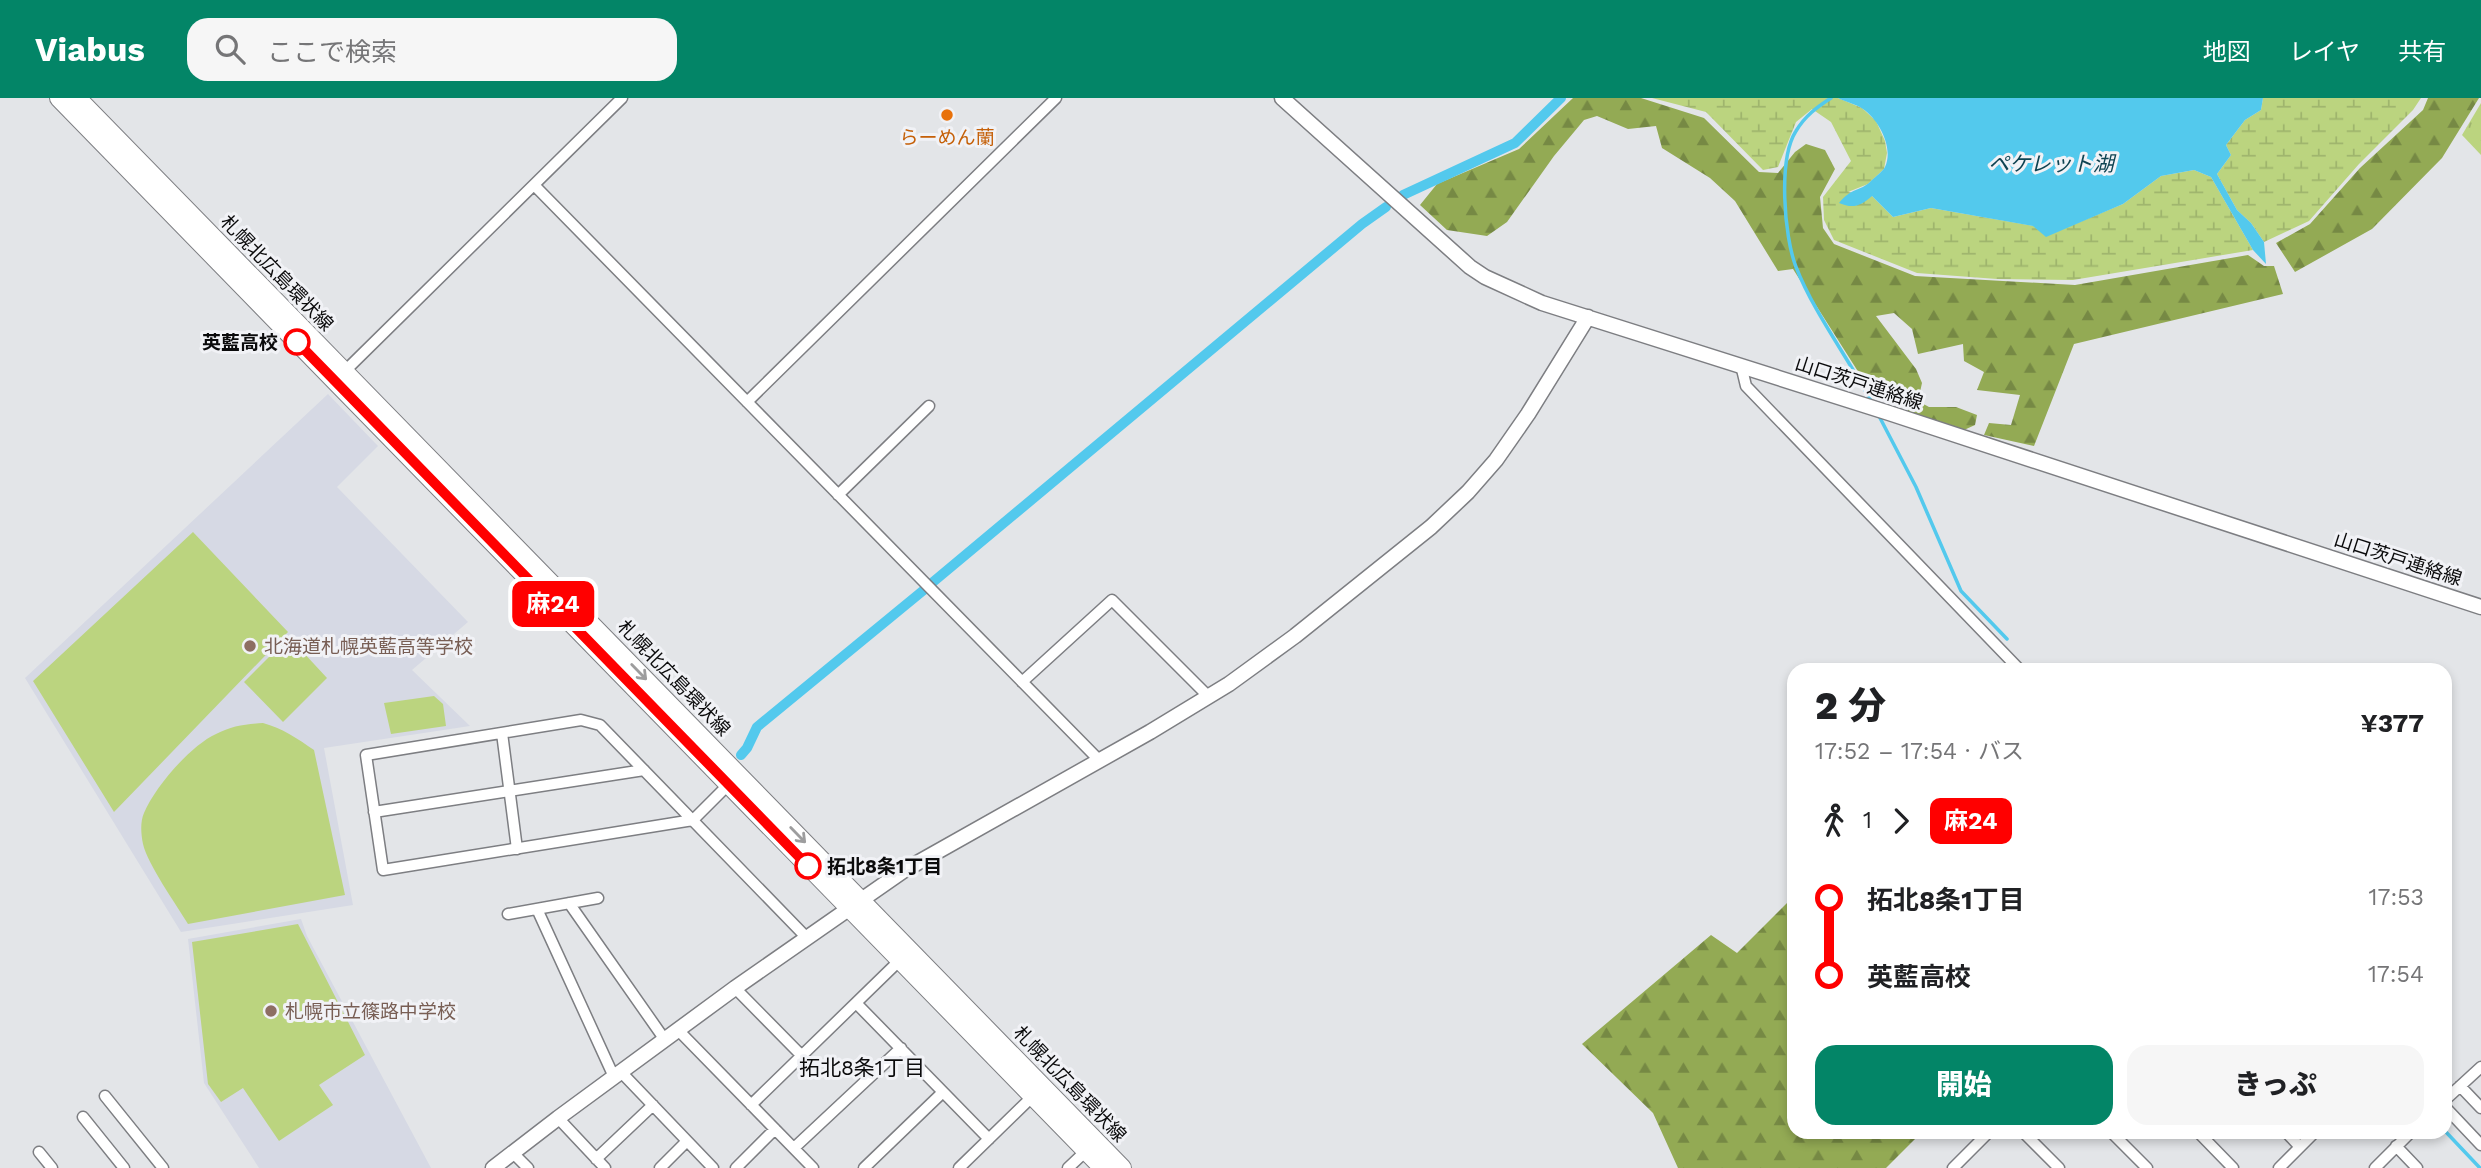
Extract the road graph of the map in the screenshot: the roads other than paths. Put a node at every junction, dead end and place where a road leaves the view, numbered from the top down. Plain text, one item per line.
1 (59, 98) edge
2 (77, 98) edge
3 (622, 98) edge
4 (1056, 98) edge
5 (1282, 98) edge
6 (534, 185) junction
7 (1588, 317) junction
8 (1741, 365) junction
9 (345, 372) junction
10 (747, 402) junction
11 (929, 406) dead end
12 (838, 495) junction
13 (2481, 607) edge
14 (2013, 663) edge
15 (1022, 682) junction
16 (1209, 697) junction
17 (502, 733) junction
18 (1099, 760) junction
19 (644, 770) junction
20 (729, 784) junction
21 (510, 792) junction
22 (374, 812) junction
23 (693, 820) junction
24 (517, 849) junction
25 (598, 898) dead end
26 (569, 903) junction
27 (856, 904) junction
28 (537, 909) junction
29 (508, 914) dead end
30 (807, 938) junction
31 (900, 960) junction
32 (735, 988) junction
33 (856, 1003) junction
34 (678, 1030) junction
35 (665, 1040) junction
36 (901, 1048) junction
37 (802, 1056) junction
38 (2481, 1067) edge
39 (617, 1074) junction
40 (2460, 1086) junction
41 (1038, 1091) junction
42 (943, 1092) junction
43 (2452, 1093) edge
44 (105, 1096) dead end
45 (653, 1105) junction
46 (751, 1105) junction
47 (2481, 1108) edge
48 (2452, 1114) edge
49 (83, 1117) dead end
50 (558, 1118) junction
51 (775, 1129) junction
52 (989, 1139) junction
53 (1982, 1139) edge
54 (2031, 1139) edge
55 (2118, 1139) edge
56 (2205, 1139) edge
57 (2293, 1139) edge
58 (2308, 1139) edge
59 (2404, 1139) edge
60 (687, 1141) junction
61 (2481, 1145) edge
62 (2396, 1146) junction
63 (2300, 1147) junction
64 (794, 1148) junction
65 (1086, 1150) junction
66 (39, 1153) dead end
67 (513, 1153) junction
68 (596, 1158) junction
69 (1962, 1159) junction
70 (52, 1168) edge
71 (124, 1168) edge
72 (163, 1168) edge
73 (493, 1168) edge
74 (528, 1168) edge
75 (605, 1168) edge
76 (660, 1168) edge
77 (713, 1168) edge
78 (736, 1168) edge
79 (813, 1168) edge
80 (864, 1168) edge
81 (959, 1168) edge
82 (1069, 1168) edge
83 (1103, 1168) edge
84 (1122, 1168) edge
85 (1953, 1168) edge
86 (1971, 1168) edge
87 (2059, 1168) edge
88 (2147, 1168) edge
89 (2233, 1168) edge
90 (2278, 1168) edge
91 (2375, 1168) edge
92 (2417, 1168) edge

1 - 20 main road, 札幌北広島環状線
2 - 9 main road, 札幌北広島環状線
3 - 6 street
4 - 10 street
5 - 7 street, 山口茨戸連絡線
6 - 9 street
6 - 10 street
7 - 8 street, 山口茨戸連絡線
7 - 16 street
8 - 13 street, 山口茨戸連絡線
8 - 14 street
9 -> 27 main road, 札幌北広島環状線
10 - 12 street
11 - 12 street
12 - 15 street
15 - 16 street
15 - 18 street
16 - 18 street
17 - 19 street
17 - 21 street
17 - 22 street
18 - 27 street
19 - 21 street
19 - 23 street
20 - 23 street
20 - 27 main road, 札幌北広島環状線
21 - 22 street
21 - 24 street
22 - 24 street
23 - 24 street
23 - 30 street
25 - 26 street
26 - 28 street
26 - 35 street
27 - 30 street
27 - 31 main road, 札幌北広島環状線
27 - 41 main road, 札幌北広島環状線
28 - 29 street
28 - 39 street
30 - 32 street
31 - 33 street
31 - 41 main road, 札幌北広島環状線
32 - 34 street
32 - 37 street
33 - 36 street
33 - 37 street
34 - 35 street
34 - 46 street
35 - 39 street
36 - 42 street
36 - 64 street
37 - 46 street
38 - 40 street
39 - 45 street
39 - 50 street
40 - 43 street
40 - 47 street
41 - 52 street
41 - 65 main road, 札幌北広島環状線
41 - 84 main road, 札幌北広島環状線
42 - 52 street
42 - 80 street
44 - 72 street
45 - 60 street
45 - 68 street
46 - 51 street
48 - 61 street
49 - 71 street
50 - 67 street
50 - 68 street
51 - 64 street
51 - 78 street
52 - 81 street
53 - 69 street
54 - 87 street
55 - 88 street
56 - 89 street
57 - 63 street
58 - 63 street
59 - 62 street
60 - 76 street
60 - 77 street
62 - 91 street
62 - 92 street
63 - 90 street
64 - 79 street
65 - 82 street
65 - 83 main road, 札幌北広島環状線
66 - 70 street
67 - 73 street
67 - 74 street
68 - 75 street
69 - 85 street
69 - 86 street

